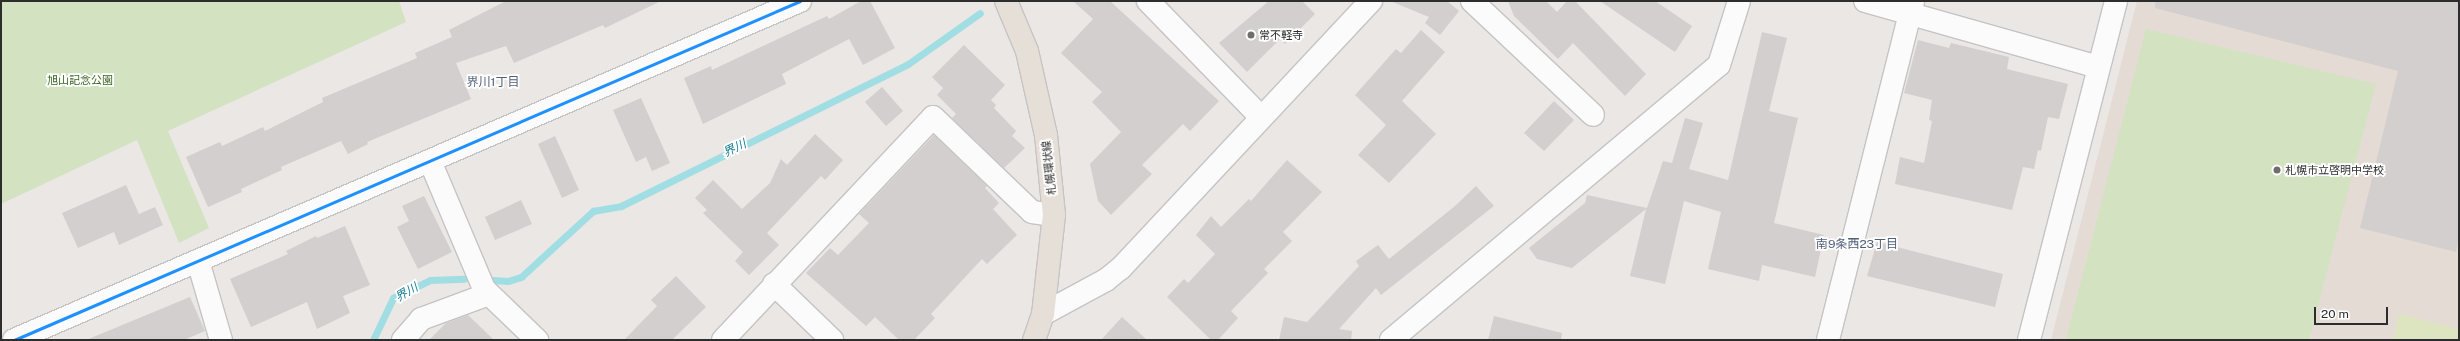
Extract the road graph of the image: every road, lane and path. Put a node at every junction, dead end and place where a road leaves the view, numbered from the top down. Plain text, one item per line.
1 (800, 1) edge
2 (1006, 1) edge
3 (1148, 1) edge
4 (1371, 1) edge
5 (1472, 1) edge
6 (1739, 1) edge
7 (1865, 1) edge
8 (2116, 1) edge
9 (1911, 7) edge
10 (2098, 67) junction
11 (1593, 115) dead end
12 (1261, 117) junction
13 (430, 161) junction
14 (1054, 215) junction
15 (198, 261) junction
16 (774, 284) junction
17 (489, 294) junction
18 (1043, 314) junction
19 (14, 340) edge
20 (221, 340) edge
21 (403, 340) edge
22 (537, 340) edge
23 (723, 340) edge
24 (832, 340) edge
25 (1034, 340) edge
26 (1391, 340) edge
27 (1828, 340) edge
28 (2029, 340) edge

1 - 13 street
2 - 14 main road, 札幌環状線
3 - 12 street
4 - 12 street
5 - 11 street
6 - 26 street
7 - 9 street
8 - 10 street
9 - 10 street
9 - 27 street
10 - 28 street
12 - 18 street
13 - 15 street
13 - 17 street
14 - 16 street
14 - 18 main road, 札幌環状線
15 - 19 street
15 - 20 street
16 - 23 street
16 - 24 street
17 - 21 street
17 - 22 street
18 - 25 main road, 札幌環状線

